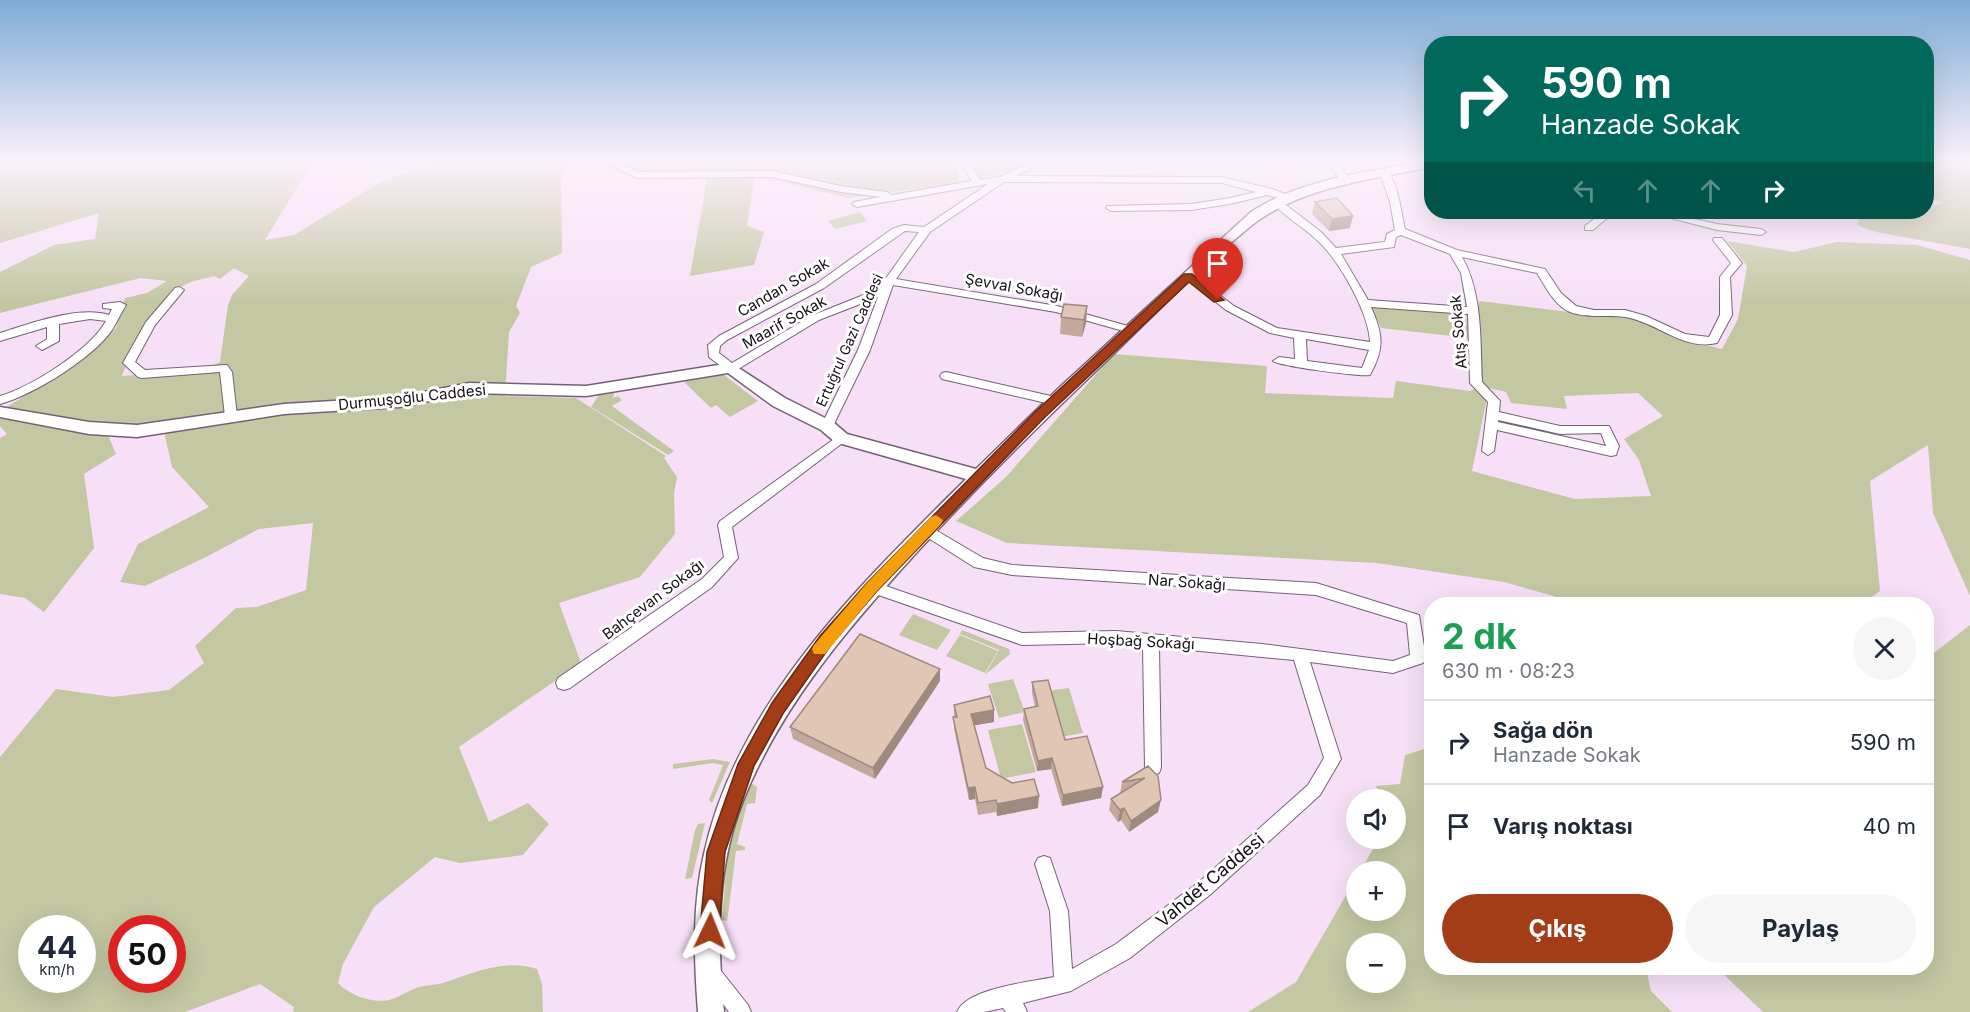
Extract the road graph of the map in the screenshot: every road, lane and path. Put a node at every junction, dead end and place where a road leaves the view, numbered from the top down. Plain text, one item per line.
1 (958, 208) edge
2 (1122, 208) edge
3 (1171, 208) edge
4 (1267, 208) edge
5 (1290, 208) edge
6 (1394, 208) edge
7 (1600, 219) edge
8 (1682, 219) edge
9 (1589, 228) dead end
10 (926, 230) junction
11 (1400, 231) junction
12 (1761, 232) dead end
13 (1718, 240) dead end
14 (1333, 252) junction
15 (1454, 252) junction
16 (1188, 276) junction
17 (888, 285) junction
18 (179, 290) dead end
19 (1363, 303) junction
20 (107, 306) dead end
21 (1473, 311) junction
22 (112, 320) junction
23 (53, 323) junction
24 (1131, 330) junction
25 (0, 334) edge
26 (1300, 335) junction
27 (42, 346) dead end
28 (1376, 346) junction
29 (1279, 361) dead end
30 (1300, 364) junction
31 (731, 368) junction
32 (946, 376) dead end
33 (4, 398) edge
34 (1055, 401) junction
35 (0, 412) edge
36 (231, 416) junction
37 (1492, 421) junction
38 (827, 426) junction
39 (841, 438) junction
40 (1488, 451) dead end
41 (979, 476) junction
42 (927, 530) junction
43 (872, 587) junction
44 (1151, 640) junction
45 (1300, 655) junction
46 (1418, 659) joint
47 (564, 683) dead end
48 (1153, 768) edge
49 (1044, 864) dead end
50 (708, 970) junction
51 (1064, 984) junction
52 (1012, 1004) edge
53 (711, 1012) edge
54 (741, 1012) edge
55 (967, 1012) edge

1 - 10 street, Ertuğrul Gazi Caddesi
2 - 3 street
4 - 16 main road
5 - 14 street
6 - 11 street
7 - 9 street
8 - 12 street
10 - 17 street, Ertuğrul Gazi Caddesi
10 - 31 street, Candan Sokak
11 - 14 street
11 - 15 street
13 - 15 street
14 - 19 street
15 - 21 street, Atış Sokak
16 - 24 main road
16 - 26 street
17 - 24 street, Şevval Sokağı
17 - 31 street, Maarif Sokak
17 - 38 street, Ertuğrul Gazi Caddesi
18 - 36 street
19 - 21 street
19 - 28 street
20 - 22 street
21 - 37 street, Atış Sokak
22 - 23 street
22 - 33 street
23 - 25 street
23 - 27 street
24 - 34 main road
26 - 28 street
26 - 30 street
28 - 30 street
29 - 30 street
31 - 36 main road, Durmuşoğlu Caddesi
31 - 38 main road
32 - 34 street
34 - 41 main road
35 - 36 main road, Durmuşoğlu Caddesi
37 - 37 street
37 - 40 street, Atış Sokak
38 - 39 main road
39 - 41 main road
39 - 47 street, Bahçevan Sokağı
41 - 42 main road
42 - 43 main road
42 - 46 street, Nar Sokağı
43 - 44 street, Hoşbağ Sokağı
43 - 50 main road
44 - 45 street, Hoşbağ Sokağı
44 - 48 street
45 - 46 street, Hoşbağ Sokağı
45 - 51 street, Vahdet Caddesi
49 - 51 street
50 - 53 main road
50 - 54 street
51 - 52 street, Vahdet Caddesi
52 - 55 street, Vahdet Caddesi

